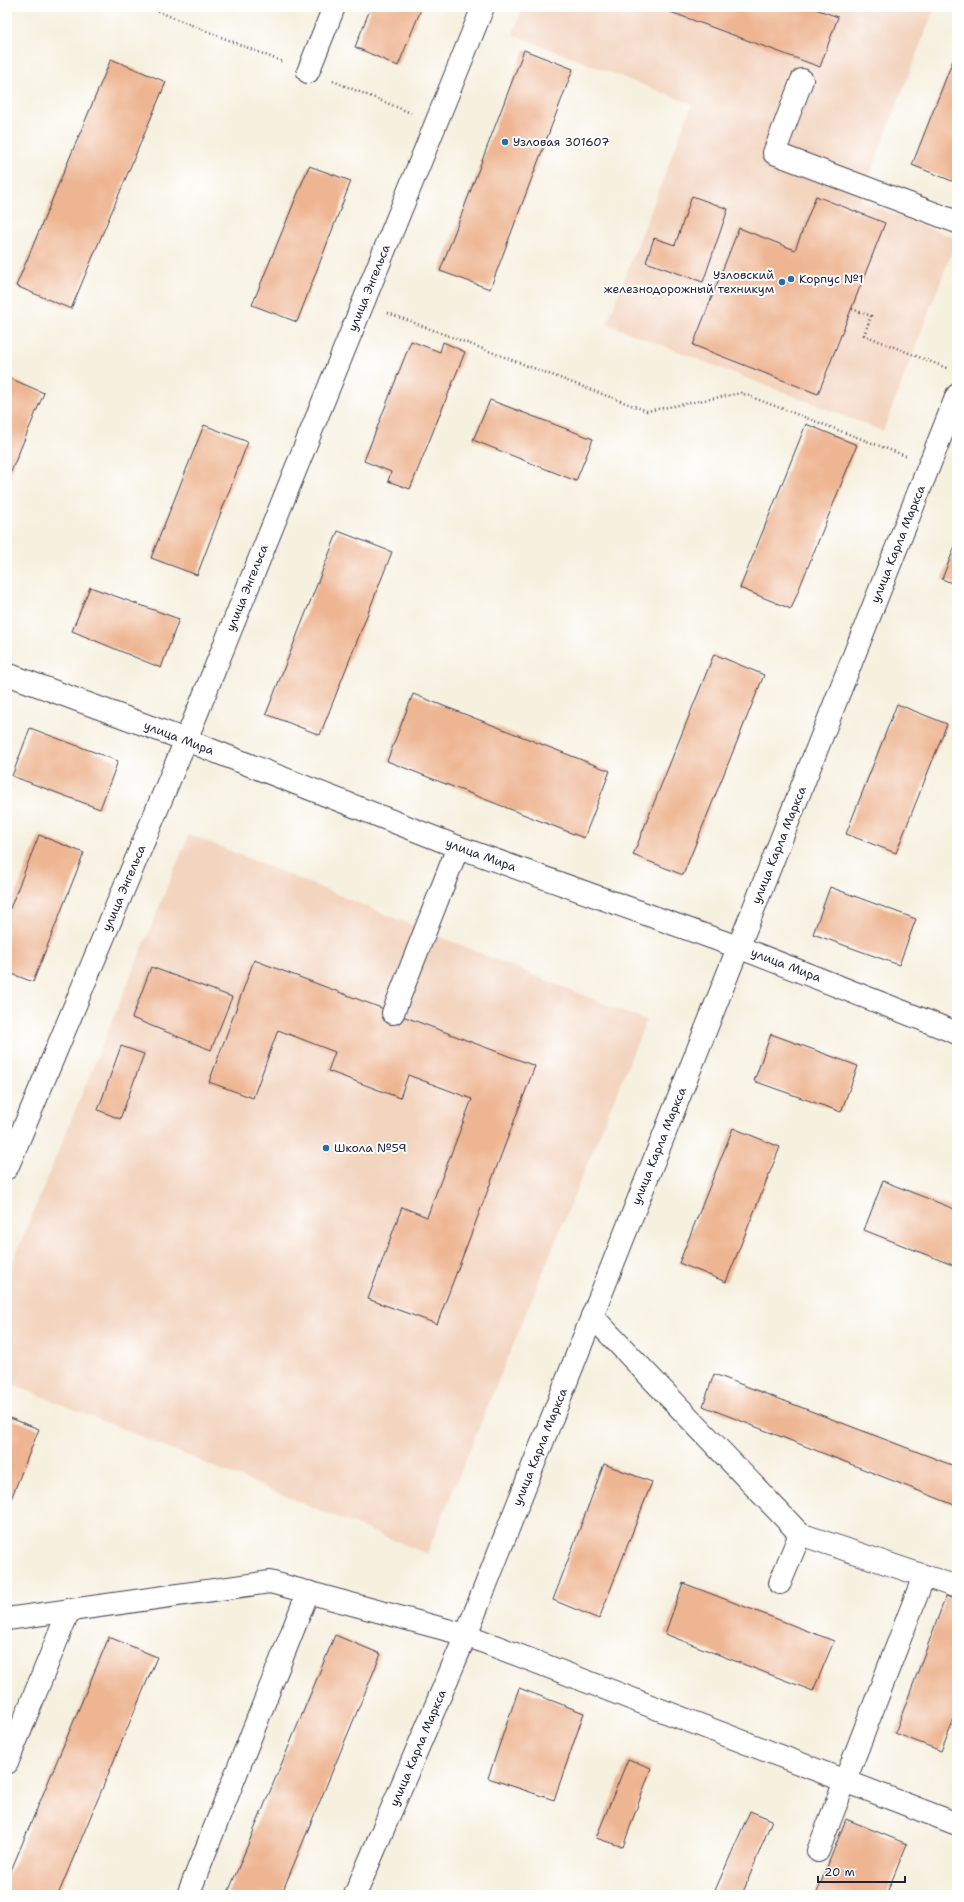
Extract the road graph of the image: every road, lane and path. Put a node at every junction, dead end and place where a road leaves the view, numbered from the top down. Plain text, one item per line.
1 (334, 7) edge
2 (483, 7) edge
3 (308, 72) dead end
4 (802, 80) dead end
5 (957, 222) edge
6 (363, 304) junction
7 (852, 309) dead end
8 (951, 370) dead end
9 (957, 395) edge
10 (951, 426) edge
11 (929, 464) junction
12 (7, 674) edge
13 (186, 740) junction
14 (458, 847) junction
15 (738, 947) junction
16 (393, 1013) dead end
17 (957, 1033) edge
18 (7, 1168) edge
19 (592, 1316) junction
20 (800, 1534) junction
21 (924, 1576) junction
22 (780, 1583) dead end
23 (957, 1587) edge
24 (308, 1592) junction
25 (69, 1610) junction
26 (7, 1619) edge
27 (466, 1635) junction
28 (7, 1763) edge
29 (845, 1781) junction
30 (957, 1824) edge
31 (818, 1851) dead end
32 (188, 1895) edge
33 (356, 1895) edge

1 - 3 street
2 - 6 street, улица Энгельса
4 - 5 street
6 - 11 path
6 - 13 street, улица Энгельса
7 - 8 path
9 - 10 street, улица Карла Маркса
10 - 11 street, улица Карла Маркса
11 - 15 street, улица Карла Маркса
12 - 13 street, улица Мира
13 - 14 street, улица Мира
13 - 18 street, улица Энгельса
14 - 15 street, улица Мира
14 - 16 street
15 - 17 street, улица Мира
15 - 19 street, улица Карла Маркса
19 - 20 street
19 - 27 street, улица Карла Маркса
20 - 21 street
20 - 22 street
21 - 23 street
21 - 29 street
24 - 25 street
24 - 27 street
24 - 32 street
25 - 26 street
25 - 28 street
27 - 29 street
27 - 33 street, улица Карла Маркса
29 - 30 street
29 - 31 street

